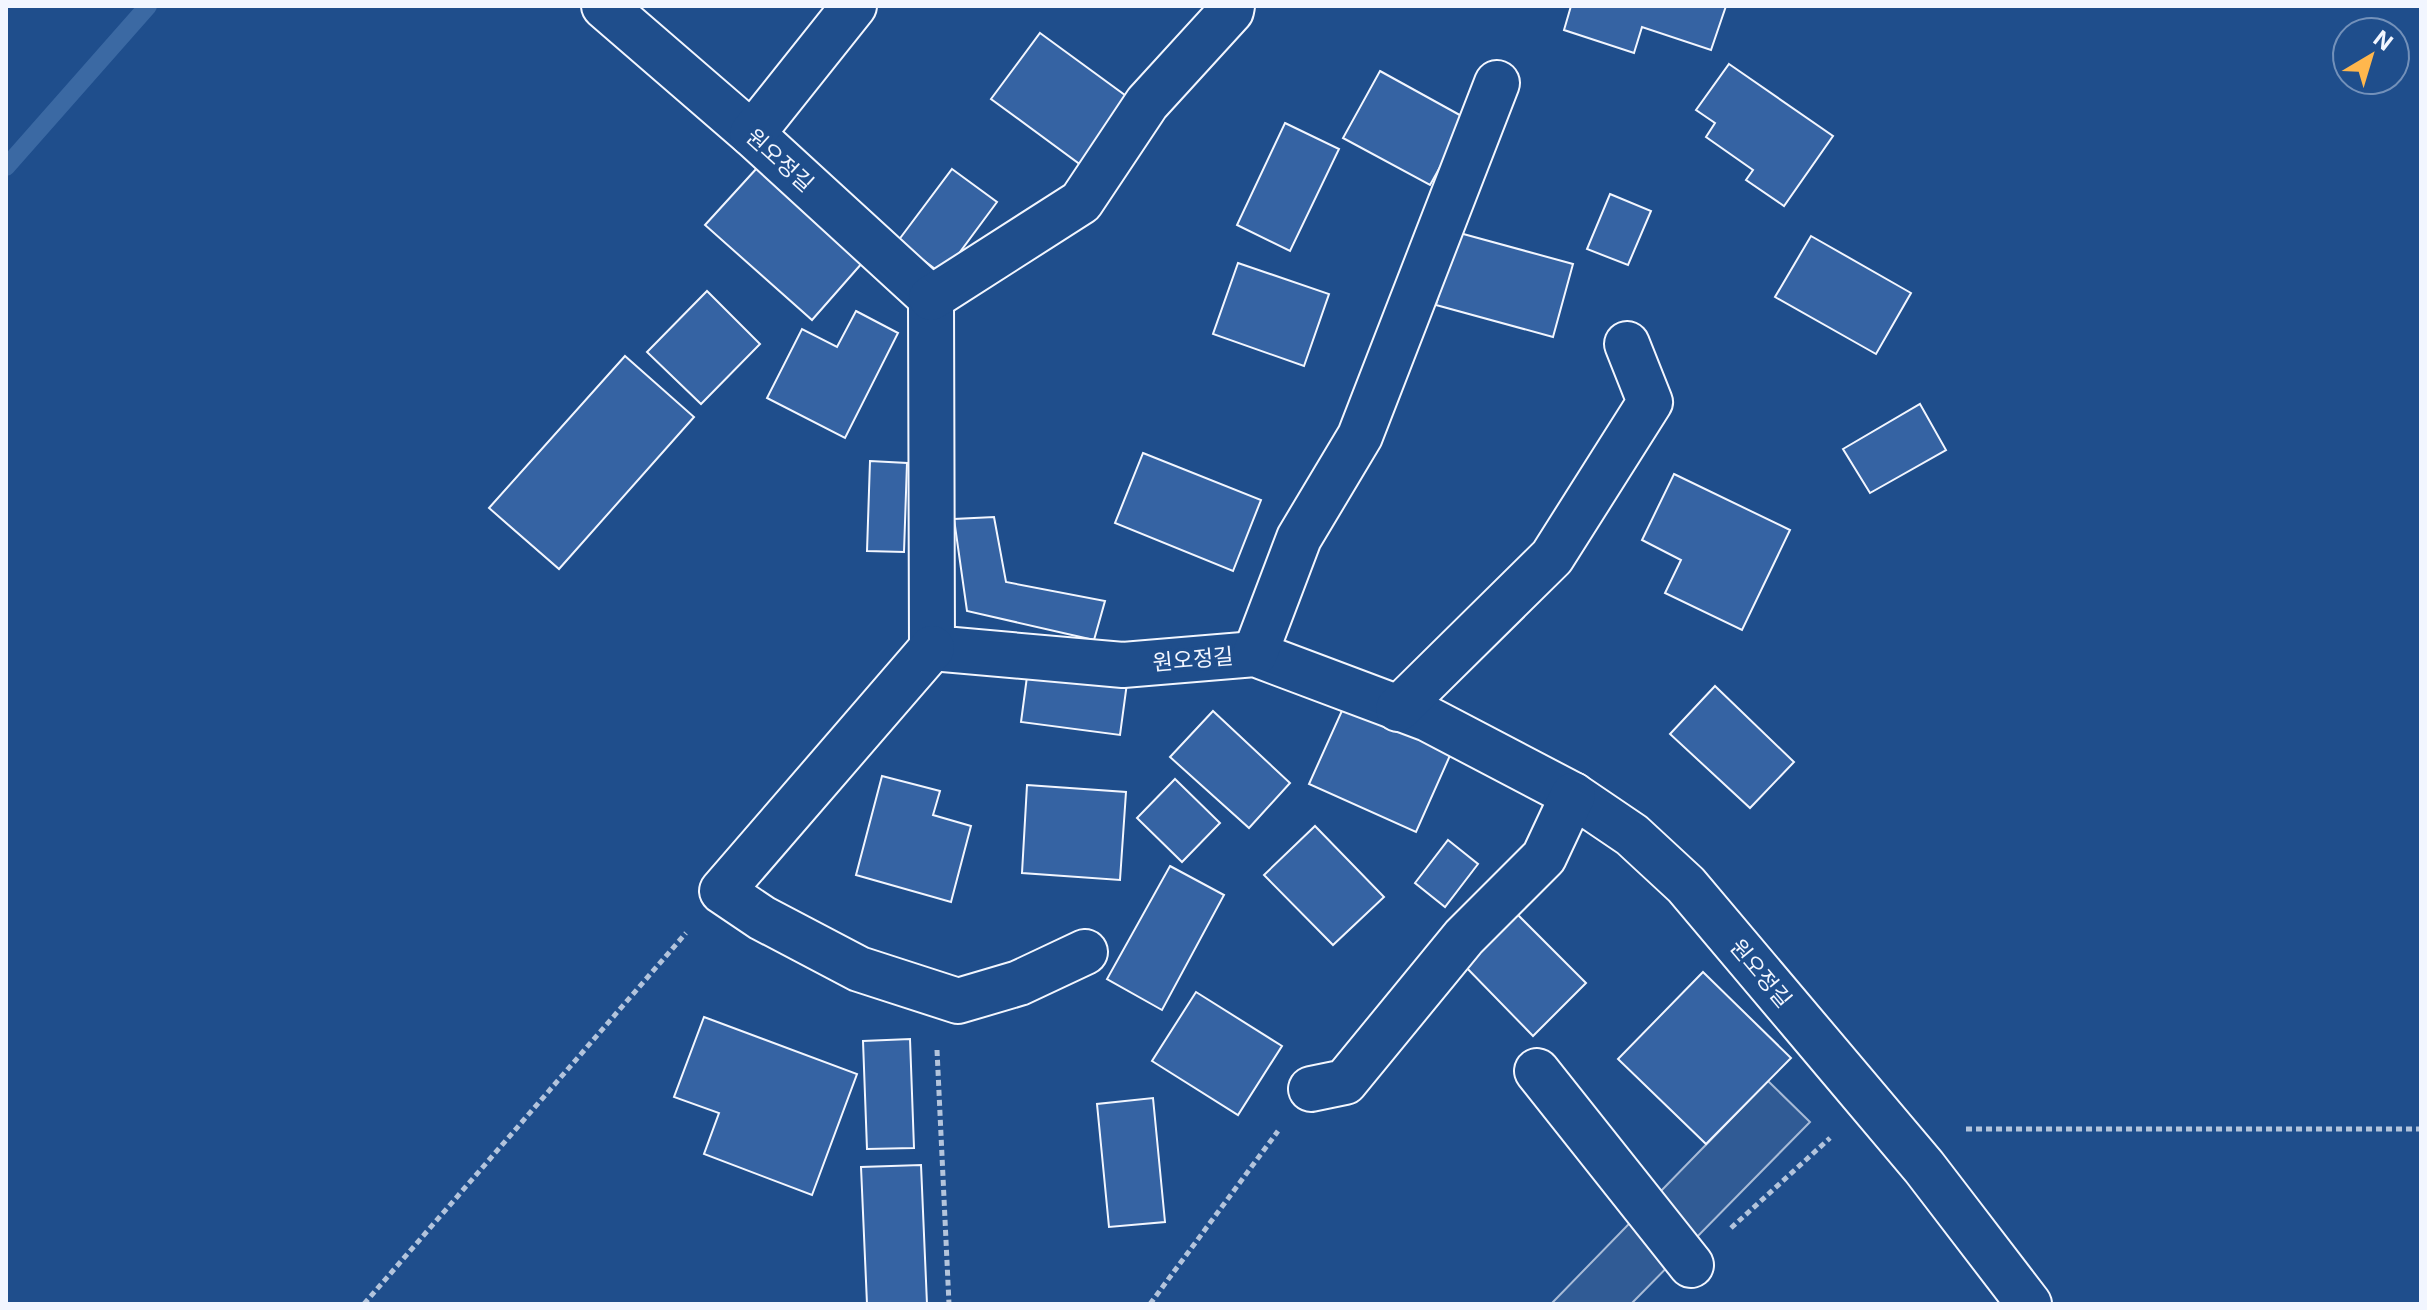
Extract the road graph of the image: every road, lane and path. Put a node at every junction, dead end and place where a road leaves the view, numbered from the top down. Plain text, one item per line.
1 (604, 6) edge
2 (854, 6) edge
3 (1232, 6) edge
4 (1497, 83) dead end
5 (752, 134) junction
6 (931, 298) junction
7 (1627, 344) dead end
8 (932, 648) junction
9 (1255, 654) junction
10 (1398, 709) junction
11 (1573, 795) junction
12 (722, 891) junction
13 (1085, 952) dead end
14 (934, 994) junction
15 (1537, 1071) dead end
16 (1311, 1089) joint
17 (1881, 1115) junction
18 (2421, 1129) edge
19 (1691, 1265) joint
20 (364, 1304) edge
21 (949, 1304) edge
22 (1150, 1304) edge
23 (2029, 1304) edge

1 - 5 street, 원오정길
2 - 5 street
3 - 6 street
4 - 9 street
5 - 6 street, 원오정길
6 - 8 street
7 - 10 street
8 - 9 street, 원오정길
8 - 12 street
9 - 10 street, 원오정길
10 - 11 street, 원오정길
11 - 16 street
11 - 17 street, 원오정길
12 - 14 street
12 - 20 path
13 - 14 street
14 - 21 path
15 - 19 street
16 - 22 path
17 - 18 path
17 - 19 path
17 - 23 street, 원오정길

